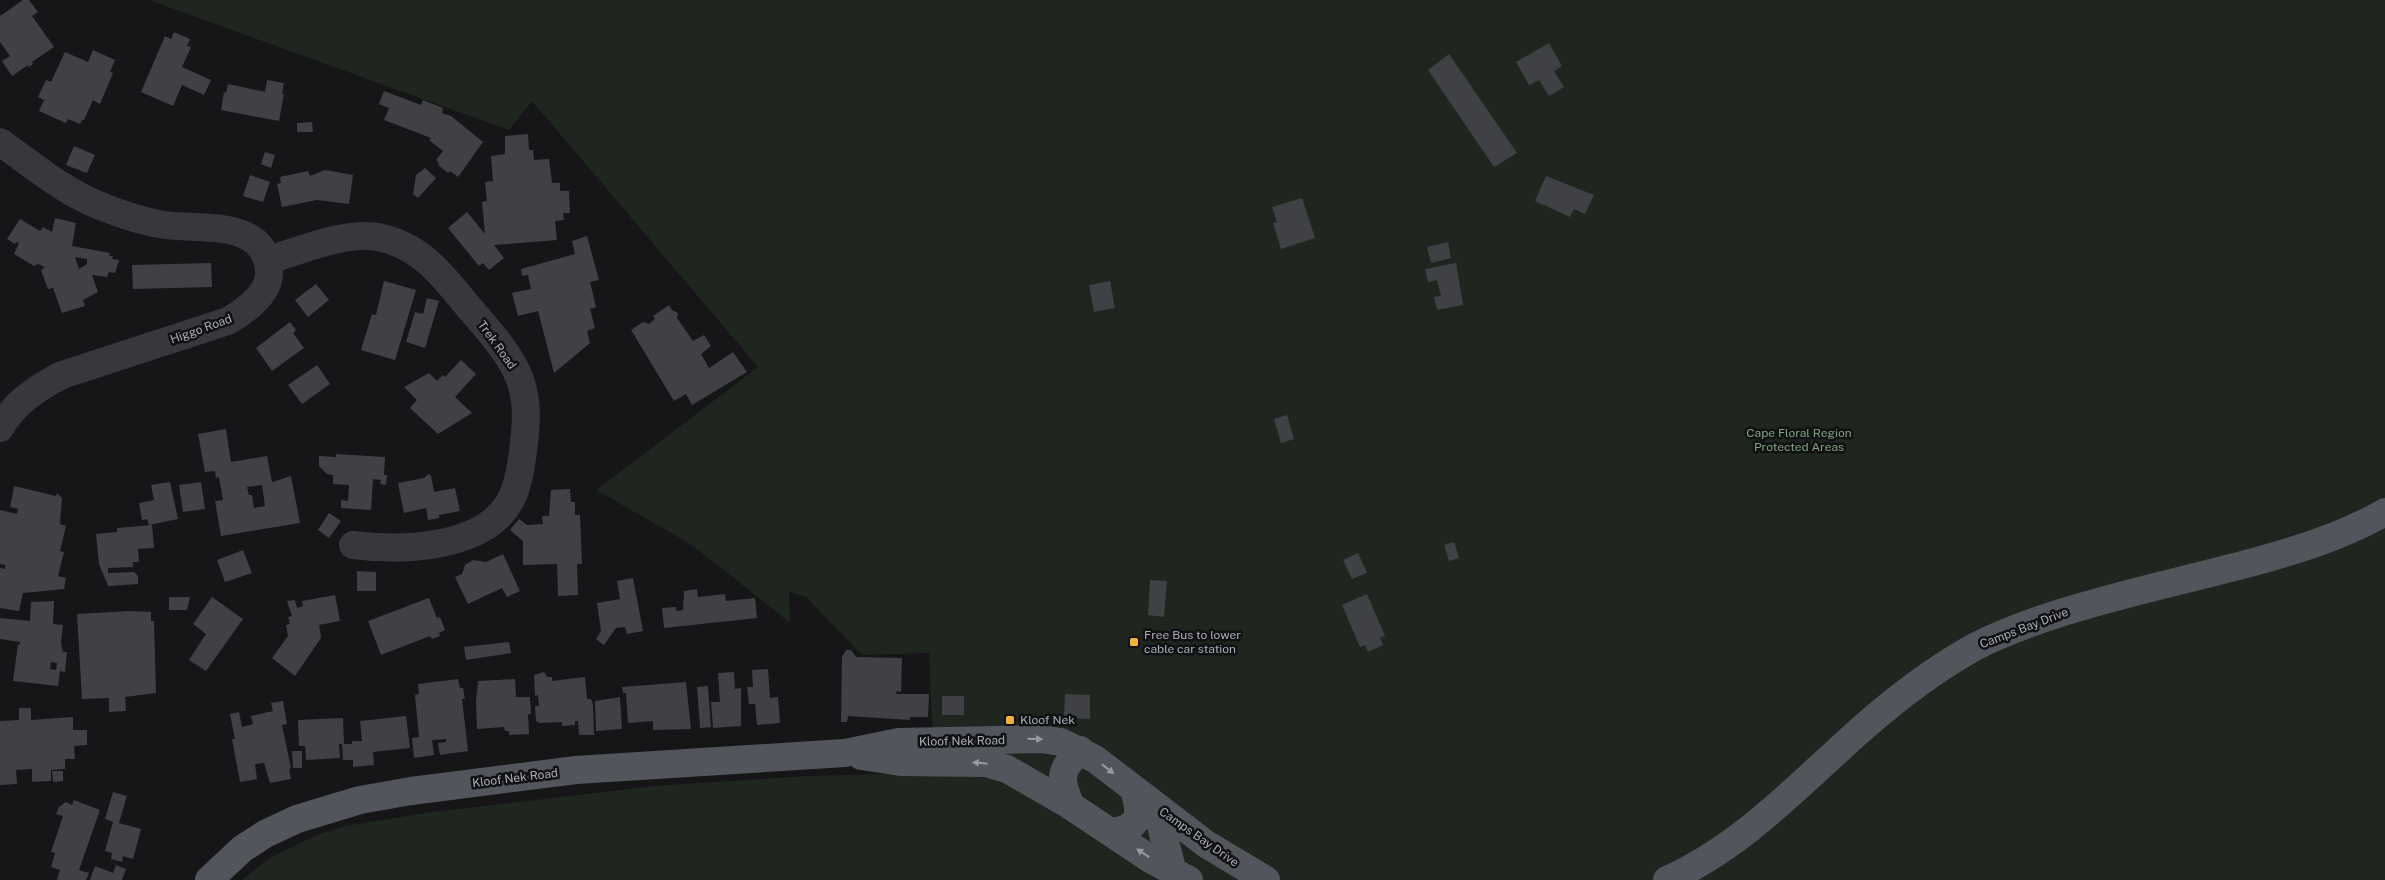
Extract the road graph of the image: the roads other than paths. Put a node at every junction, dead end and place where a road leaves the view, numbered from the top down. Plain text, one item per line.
1 (0, 142) edge
2 (268, 260) junction
3 (0, 428) edge
4 (2385, 512) edge
5 (353, 545) dead end
6 (1080, 750) junction
7 (845, 753) junction
8 (1134, 790) junction
9 (1071, 806) junction
10 (1156, 807) junction
11 (1111, 832) junction
12 (1180, 878) edge
13 (209, 880) edge
14 (1266, 880) edge
15 (1667, 880) edge

1 - 2 street
2 - 3 street, Higgo Road
2 - 5 street, Trek Road
4 - 15 main road, Camps Bay Drive
7 -> 6 main road, Kloof Nek Road
6 -> 8 main road, Kloof Nek Road
6 - 9 main road
9 -> 7 main road, Kloof Nek Road
7 - 13 main road, Kloof Nek Road
8 - 10 main road, Camps Bay Drive
8 - 11 main road
9 - 11 main road, Kloof Nek Road
10 - 12 main road
10 - 14 main road, Camps Bay Drive
12 -> 11 main road

